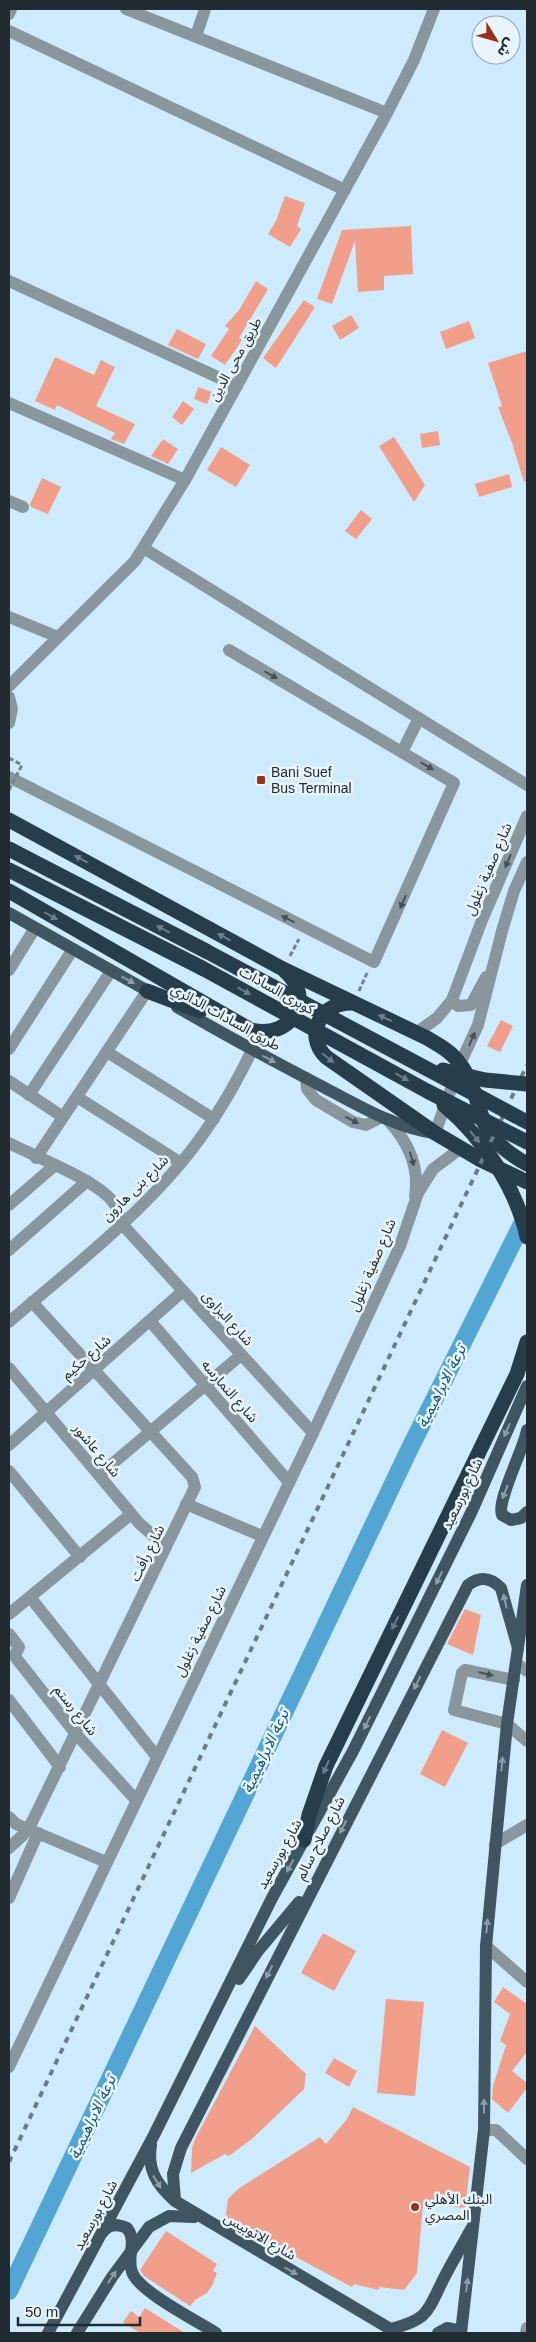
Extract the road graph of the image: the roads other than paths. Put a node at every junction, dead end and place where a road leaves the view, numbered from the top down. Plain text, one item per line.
1 (11, 9) edge
2 (126, 9) edge
3 (205, 9) edge
4 (434, 9) edge
5 (9, 14) edge
6 (9, 30) edge
7 (196, 36) junction
8 (387, 113) junction
9 (345, 190) junction
10 (9, 280) edge
11 (237, 386) junction
12 (9, 403) edge
13 (185, 480) junction
14 (9, 501) edge
15 (23, 507) dead end
16 (145, 549) junction
17 (9, 616) edge
18 (58, 637) junction
19 (229, 650) dead end
20 (9, 686) edge
21 (9, 697) edge
22 (419, 718) junction
23 (9, 722) edge
24 (402, 752) junction
25 (9, 777) edge
26 (527, 785) edge
27 (527, 816) edge
28 (9, 820) edge
29 (9, 848) edge
30 (527, 862) edge
31 (9, 870) edge
32 (9, 891) edge
33 (9, 913) edge
34 (36, 928) junction
35 (73, 950) junction
36 (283, 969) junction
37 (492, 969) junction
38 (9, 970) edge
39 (111, 971) junction
40 (147, 991) junction
41 (452, 1000) junction
42 (354, 1003) junction
43 (244, 1028) junction
44 (416, 1033) junction
45 (9, 1049) edge
46 (252, 1050) junction
47 (107, 1052) junction
48 (460, 1064) junction
49 (423, 1065) junction
50 (9, 1081) edge
51 (527, 1084) edge
52 (428, 1091) junction
53 (29, 1095) junction
54 (77, 1097) junction
55 (63, 1117) junction
56 (214, 1118) junction
57 (384, 1118) junction
58 (527, 1122) edge
59 (435, 1133) junction
60 (527, 1142) edge
61 (9, 1143) edge
62 (462, 1148) junction
63 (36, 1158) junction
64 (524, 1162) edge
65 (181, 1163) junction
66 (54, 1166) junction
67 (522, 1179) edge
68 (87, 1181) junction
69 (9, 1205) edge
70 (413, 1205) junction
71 (122, 1223) junction
72 (527, 1237) edge
73 (9, 1250) edge
74 (183, 1291) junction
75 (32, 1302) junction
76 (150, 1321) junction
77 (9, 1322) edge
78 (527, 1342) edge
79 (241, 1355) junction
80 (9, 1368) edge
81 (95, 1369) junction
82 (205, 1385) junction
83 (527, 1386) edge
84 (46, 1412) junction
85 (527, 1430) edge
86 (150, 1432) junction
87 (313, 1433) junction
88 (9, 1445) edge
89 (9, 1471) edge
90 (98, 1475) junction
91 (288, 1481) junction
92 (186, 1504) junction
93 (527, 1512) edge
94 (132, 1514) junction
95 (262, 1536) junction
96 (166, 1547) junction
97 (80, 1557) junction
98 (527, 1585) edge
99 (30, 1597) junction
100 (525, 1608) edge
101 (9, 1614) edge
102 (9, 1634) edge
103 (518, 1648) junction
104 (516, 1663) junction
105 (527, 1671) edge
106 (514, 1680) junction
107 (99, 1686) junction
108 (9, 1700) edge
109 (507, 1724) junction
110 (76, 1734) junction
111 (527, 1741) edge
112 (157, 1757) junction
113 (60, 1767) junction
114 (136, 1800) junction
115 (9, 1817) edge
116 (527, 1825) edge
117 (33, 1831) junction
118 (304, 1840) junction
119 (495, 1844) junction
120 (9, 1848) edge
121 (106, 1862) junction
122 (311, 1889) junction
123 (9, 1898) edge
124 (486, 1946) junction
125 (527, 1982) edge
126 (213, 2018) junction
127 (9, 2067) edge
128 (484, 2130) junction
129 (154, 2135) junction
130 (527, 2159) edge
131 (175, 2201) junction
132 (203, 2220) junction
133 (474, 2223) junction
134 (101, 2235) junction
135 (132, 2248) junction
136 (527, 2328) edge
137 (394, 2331) edge
138 (48, 2333) edge
139 (77, 2333) edge
140 (216, 2333) edge
141 (438, 2333) edge
142 (461, 2333) edge
143 (526, 2333) edge

1 - 5 street
2 - 7 street
3 - 7 street
4 - 8 street, طريق محى الدين
6 - 9 street
7 - 8 street
8 - 9 street, طريق محى الدين
9 - 11 street, طريق محى الدين
10 - 11 street
11 - 13 street, طريق محى الدين
12 - 13 street
13 - 16 street, طريق محى الدين
14 - 15 street
16 - 18 street, طريق محى الدين
16 - 22 street
17 - 18 street
18 - 20 street, طريق محى الدين
19 -> 24 street
21 - 23 street
22 - 24 street
22 - 26 street
24 -> 25 street
27 -> 41 street, شارع صفية زغلول
36 -> 28 highway
49 -> 29 highway, كوبرى السادات, bridge
30 - 37 street
31 -> 52 highway, كوبرى السادات, bridge
32 -> 43 highway
33 - 34 main road, طريق السادات الدائري
34 - 35 main road, طريق السادات الدائري
34 - 38 street
35 - 39 main road, طريق السادات الدائري
35 - 45 street
36 - 42 highway
36 - 43 highway
37 - 41 street
48 -> 37 street
39 -> 40 main road, طريق السادات الدائري
39 - 53 street
40 - 43 highway
40 - 46 main road, طريق السادات الدائري
40 - 47 street
41 - 44 street, شارع صفية زغلول
44 -> 42 highway
42 -> 59 highway
44 - 48 highway
46 - 56 street, شارع بنى هارون
46 -> 57 main road, طريق السادات الدائري
47 - 54 street
47 - 56 street
48 - 59 street
48 - 64 highway
49 - 51 highway, كوبرى السادات, bridge
49 - 58 highway, كوبرى السادات, bridge
50 - 53 street
52 - 60 highway, كوبرى السادات, bridge
52 -> 72 highway, bridge
53 - 55 street
54 - 55 street
54 - 65 street
55 - 63 street
56 - 65 street, شارع بنى هارون
57 - 59 main road, طريق السادات الدائري
57 -> 70 street, شارع صفية زغلول
59 - 62 highway
61 - 63 street, شارع البزاوى
62 - 67 highway
62 - 70 street, شارع صفية زغلول
63 - 66 street, شارع البزاوى
65 - 71 street, شارع بنى هارون
66 - 68 street, شارع البزاوى
66 - 69 street
68 - 71 street, شارع البزاوى
68 - 73 street
70 - 87 street, شارع صفية زغلول
71 - 74 street, شارع البزاوى
71 - 75 street, شارع بنى هارون
74 - 76 street, شارع حكيم
74 - 79 street, شارع البزاوى
75 - 77 street, شارع بنى هارون
75 - 81 street, شارع رأفت
76 - 81 street, شارع حكيم
76 - 82 street, شارع النمارسه
78 -> 118 highway
79 - 82 street
79 - 87 street, شارع البزاوى
80 - 84 street, شارع عاشور
81 - 84 street, شارع حكيم
81 - 86 street, شارع رأفت
82 - 86 street
82 - 91 street, شارع النمارسه
83 -> 118 main road, شارع بورسعيد
84 - 88 street, شارع حكيم
84 - 90 street, شارع عاشور
85 -> 93 main road
86 - 90 street
86 - 92 street, شارع رأفت
87 - 91 street, شارع صفية زغلول
89 - 97 street
90 - 94 street, شارع عاشور
91 - 95 street, شارع صفية زغلول
92 - 95 street
92 - 96 street, شارع رأفت
94 - 96 street, شارع عاشور
94 - 97 street
95 - 112 street, شارع صفية زغلول
96 - 107 street, شارع رأفت
97 - 99 street
98 - 100 main road, شارع صلاح سالم
99 - 101 street
99 - 107 street
100 - 103 main road, شارع صلاح سالم
102 - 110 street, شارع رستم
103 - 104 main road, شارع صلاح سالم
103 -> 122 main road, شارع صلاح سالم
104 - 105 street
104 - 106 main road, شارع صلاح سالم
106 - 109 main road, شارع صلاح سالم
109 -> 106 street
107 - 110 street, شارع رأفت
107 - 112 street
108 - 113 street
109 - 111 street
119 -> 109 main road, شارع صلاح سالم
110 - 113 street, شارع رأفت
110 - 114 street, شارع رستم
112 - 114 street, شارع صفية زغلول
113 - 117 street, شارع رأفت
114 - 121 street, شارع صفية زغلول
115 - 117 street
116 - 119 street
117 - 120 street, شارع رأفت
117 - 121 street
117 - 123 street
118 -> 126 main road, شارع بورسعيد
124 -> 119 main road, شارع صلاح سالم
121 - 127 street, شارع صفية زغلول
122 - 126 main road
122 -> 131 main road, شارع صلاح سالم
124 - 125 street
128 -> 124 main road, شارع صلاح سالم
126 - 129 main road, شارع بورسعيد
128 - 130 street
128 - 133 main road, شارع صلاح سالم
129 -> 131 main road, شارع الاتوبيس
129 - 134 main road, شارع بورسعيد
131 - 132 main road, شارع الاتوبيس
132 - 135 main road
132 -> 137 main road, شارع الاتوبيس
133 - 137 main road
142 -> 133 main road, شارع صلاح سالم
134 - 135 main road
134 - 138 main road, شارع بورسعيد
139 -> 135 main road
135 - 140 main road
136 - 143 street
141 - 142 main road

